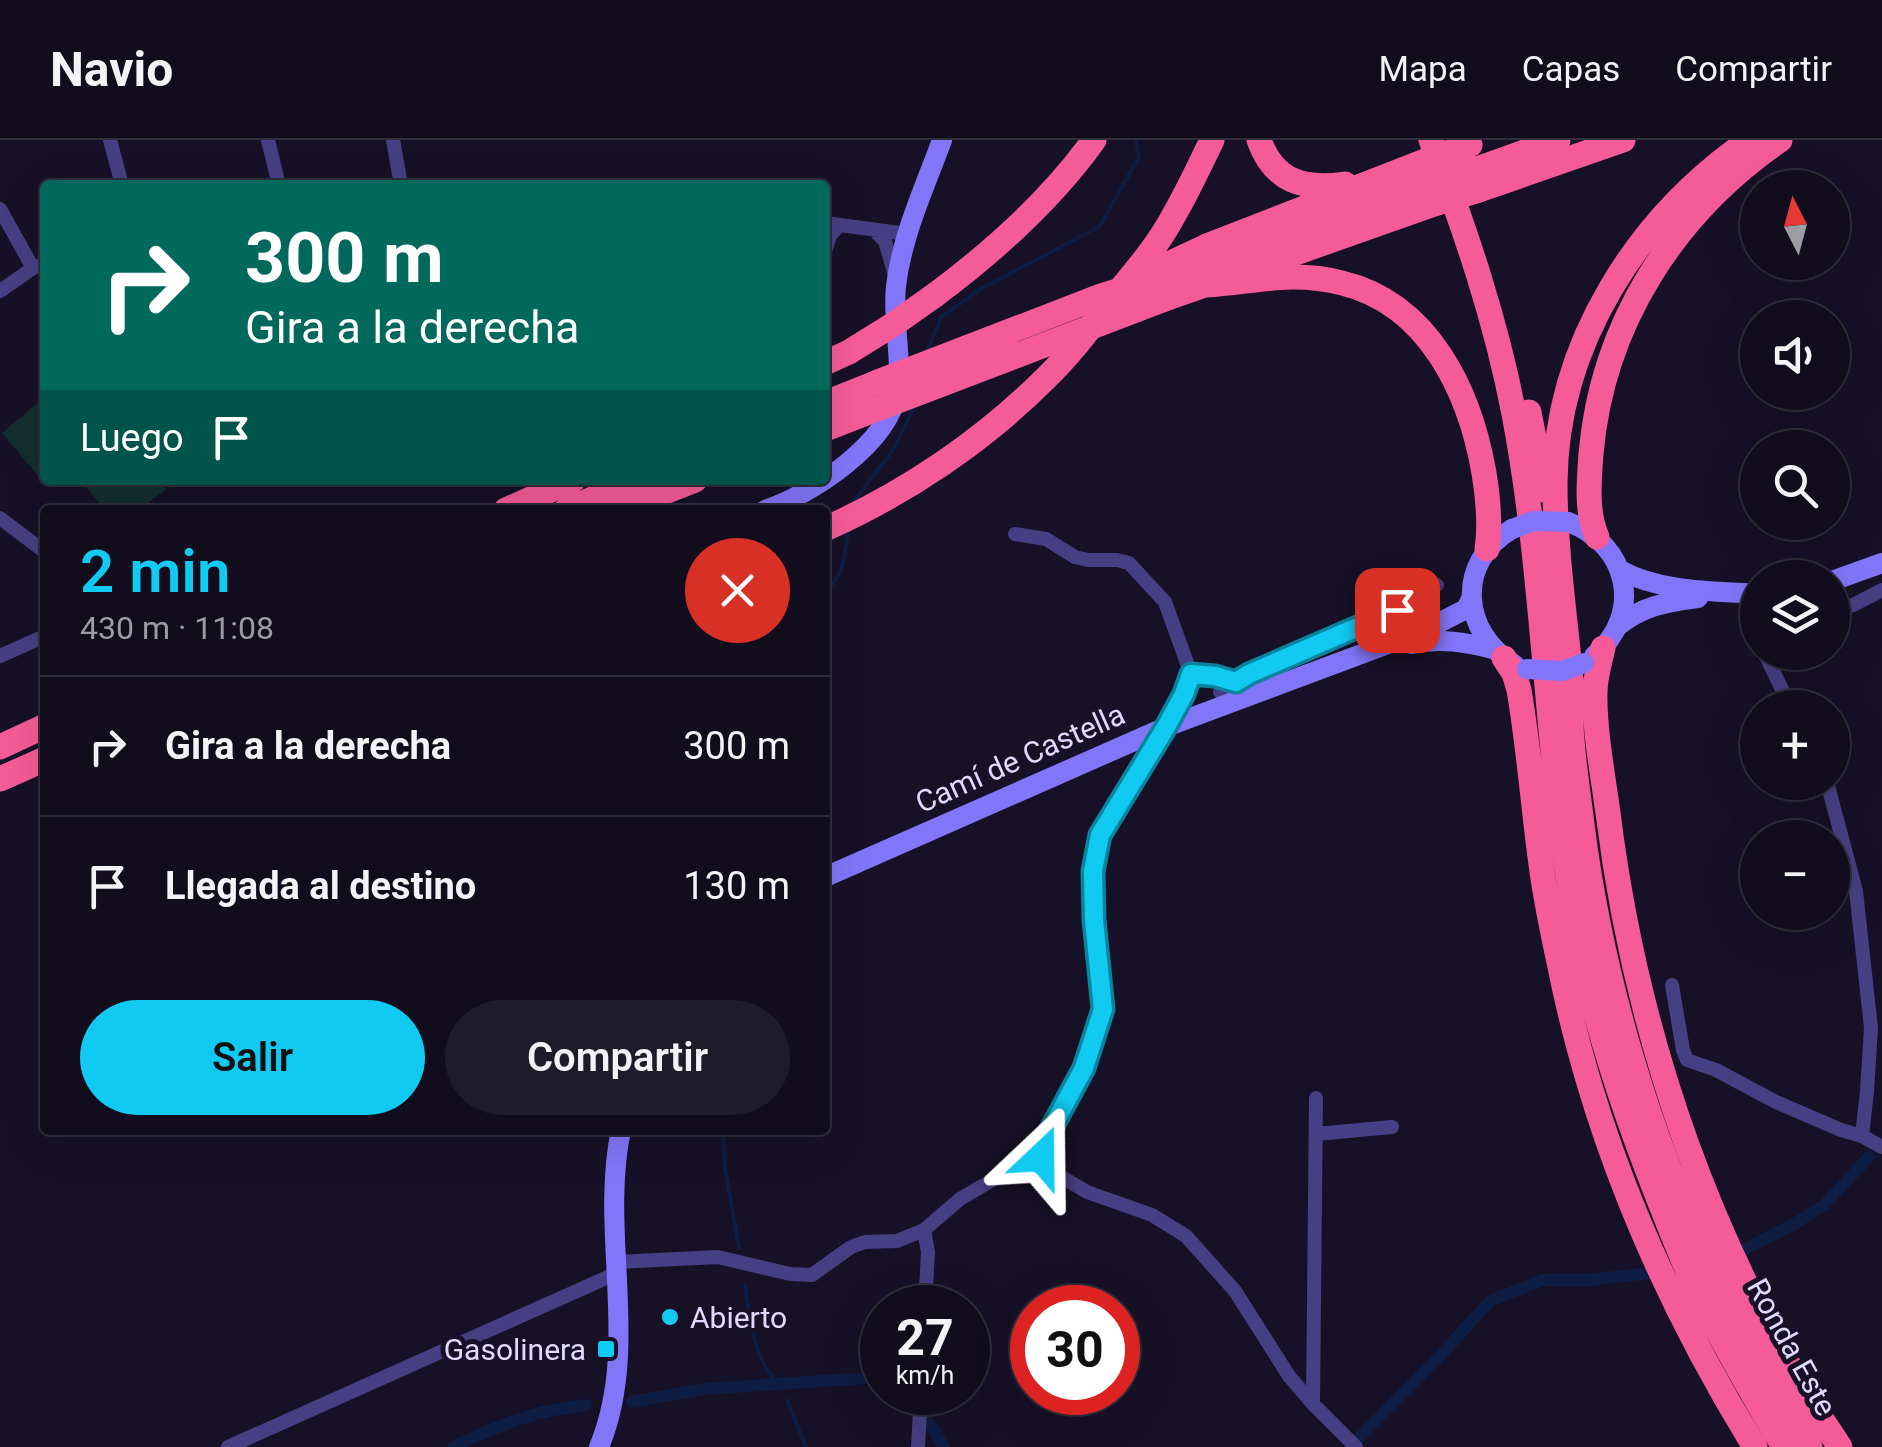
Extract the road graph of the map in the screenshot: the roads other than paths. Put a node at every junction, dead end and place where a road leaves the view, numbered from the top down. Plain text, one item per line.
1 (110, 140) edge
2 (268, 140) edge
3 (394, 140) edge
4 (942, 140) edge
5 (1094, 140) edge
6 (1212, 140) edge
7 (1259, 140) edge
8 (1558, 140) edge
9 (1623, 140) edge
10 (1750, 140) edge
11 (1780, 140) edge
12 (1472, 157) edge
13 (1432, 165) edge
14 (121, 180) edge
15 (277, 180) edge
16 (399, 180) edge
17 (0, 210) edge
18 (832, 224) edge
19 (873, 229) junction
20 (908, 234) junction
21 (39, 266) edge
22 (1199, 276) junction
23 (895, 288) junction
24 (0, 291) edge
25 (1102, 296) junction
26 (830, 361) edge
27 (830, 401) edge
28 (830, 427) edge
29 (830, 476) edge
30 (561, 485) edge
31 (626, 485) edge
32 (683, 485) edge
33 (818, 485) edge
34 (517, 505) edge
35 (578, 505) edge
36 (632, 505) edge
37 (780, 505) edge
38 (0, 518) edge
39 (830, 527) edge
40 (1015, 534) dead end
41 (1597, 537) junction
42 (40, 548) edge
43 (1488, 549) junction
44 (1882, 564) edge
45 (1620, 570) junction
46 (1850, 575) edge
47 (1437, 585) dead end
48 (1882, 590) edge
49 (1740, 593) edge
50 (1740, 595) edge
51 (1471, 598) junction
52 (1850, 606) edge
53 (40, 638) edge
54 (1601, 646) junction
55 (0, 656) edge
56 (1353, 658) junction
57 (1508, 659) junction
58 (1191, 674) junction
59 (1236, 682) junction
60 (1220, 692) dead end
61 (1570, 698) junction
62 (1166, 727) junction
63 (40, 728) edge
64 (0, 747) edge
65 (40, 761) edge
66 (0, 779) edge
67 (1832, 800) edge
68 (830, 875) edge
69 (1672, 985) dead end
70 (1316, 1098) dead end
71 (1392, 1126) dead end
72 (1316, 1134) junction
73 (624, 1135) edge
74 (1862, 1136) junction
75 (1882, 1147) edge
76 (1042, 1151) junction
77 (924, 1230) junction
78 (1703, 1248) junction
79 (616, 1260) junction
80 (1705, 1282) junction
81 (927, 1285) edge
82 (1313, 1404) junction
83 (920, 1415) edge
84 (228, 1447) edge
85 (599, 1447) edge
86 (918, 1447) edge
87 (1356, 1447) edge
88 (1755, 1447) edge
89 (1784, 1447) edge
90 (1810, 1447) edge
91 (1840, 1447) edge

1 - 14 street
2 - 15 street
3 - 16 street
4 - 20 main road
5 - 26 highway, bridge
6 - 39 highway
7 - 13 highway
8 - 12 highway
9 - 12 highway
10 - 61 highway
11 - 41 highway
12 - 13 highway, bridge
12 - 13 highway, bridge
12 - 61 highway
13 - 22 highway
13 - 25 highway, bridge
13 - 78 highway
17 - 21 street
18 - 19 street
19 - 20 street
19 - 23 street
20 - 23 main road
21 - 24 street
22 - 25 highway, bridge
22 - 28 highway, bridge
22 - 43 highway
23 - 29 main road
25 - 27 highway, bridge
30 - 34 highway
31 - 35 highway
32 - 36 highway
33 - 37 main road
38 - 42 street
40 - 58 street
41 - 43 main road, bridge
41 - 45 main road
43 - 51 main road
44 - 46 main road
45 - 49 main road
45 - 54 main road
47 - 59 street
48 - 52 street
50 - 54 main road
51 - 56 main road, Camí de Castella
51 - 57 main road
53 - 55 street
54 - 57 main road, bridge
54 - 78 highway
56 - 57 main road, Camí de Castella
56 - 62 main road, Camí de Castella
57 - 80 highway
58 - 59 street
58 - 62 street
59 - 60 street
61 - 78 highway
62 - 68 main road, Camí de Castella
62 - 76 street
63 - 64 highway
65 - 66 highway
67 - 74 street
69 - 74 street
70 - 72 street
71 - 72 street
72 - 82 street
73 - 79 main road
74 - 75 street
76 - 77 street
76 - 82 street
77 - 79 street
77 - 81 street
78 - 80 highway
79 - 84 street
79 - 85 main road
80 - 88 highway
80 - 89 highway, Ronda Este
80 - 90 highway, Ronda Este
80 - 91 highway
82 - 87 street
83 - 86 street

